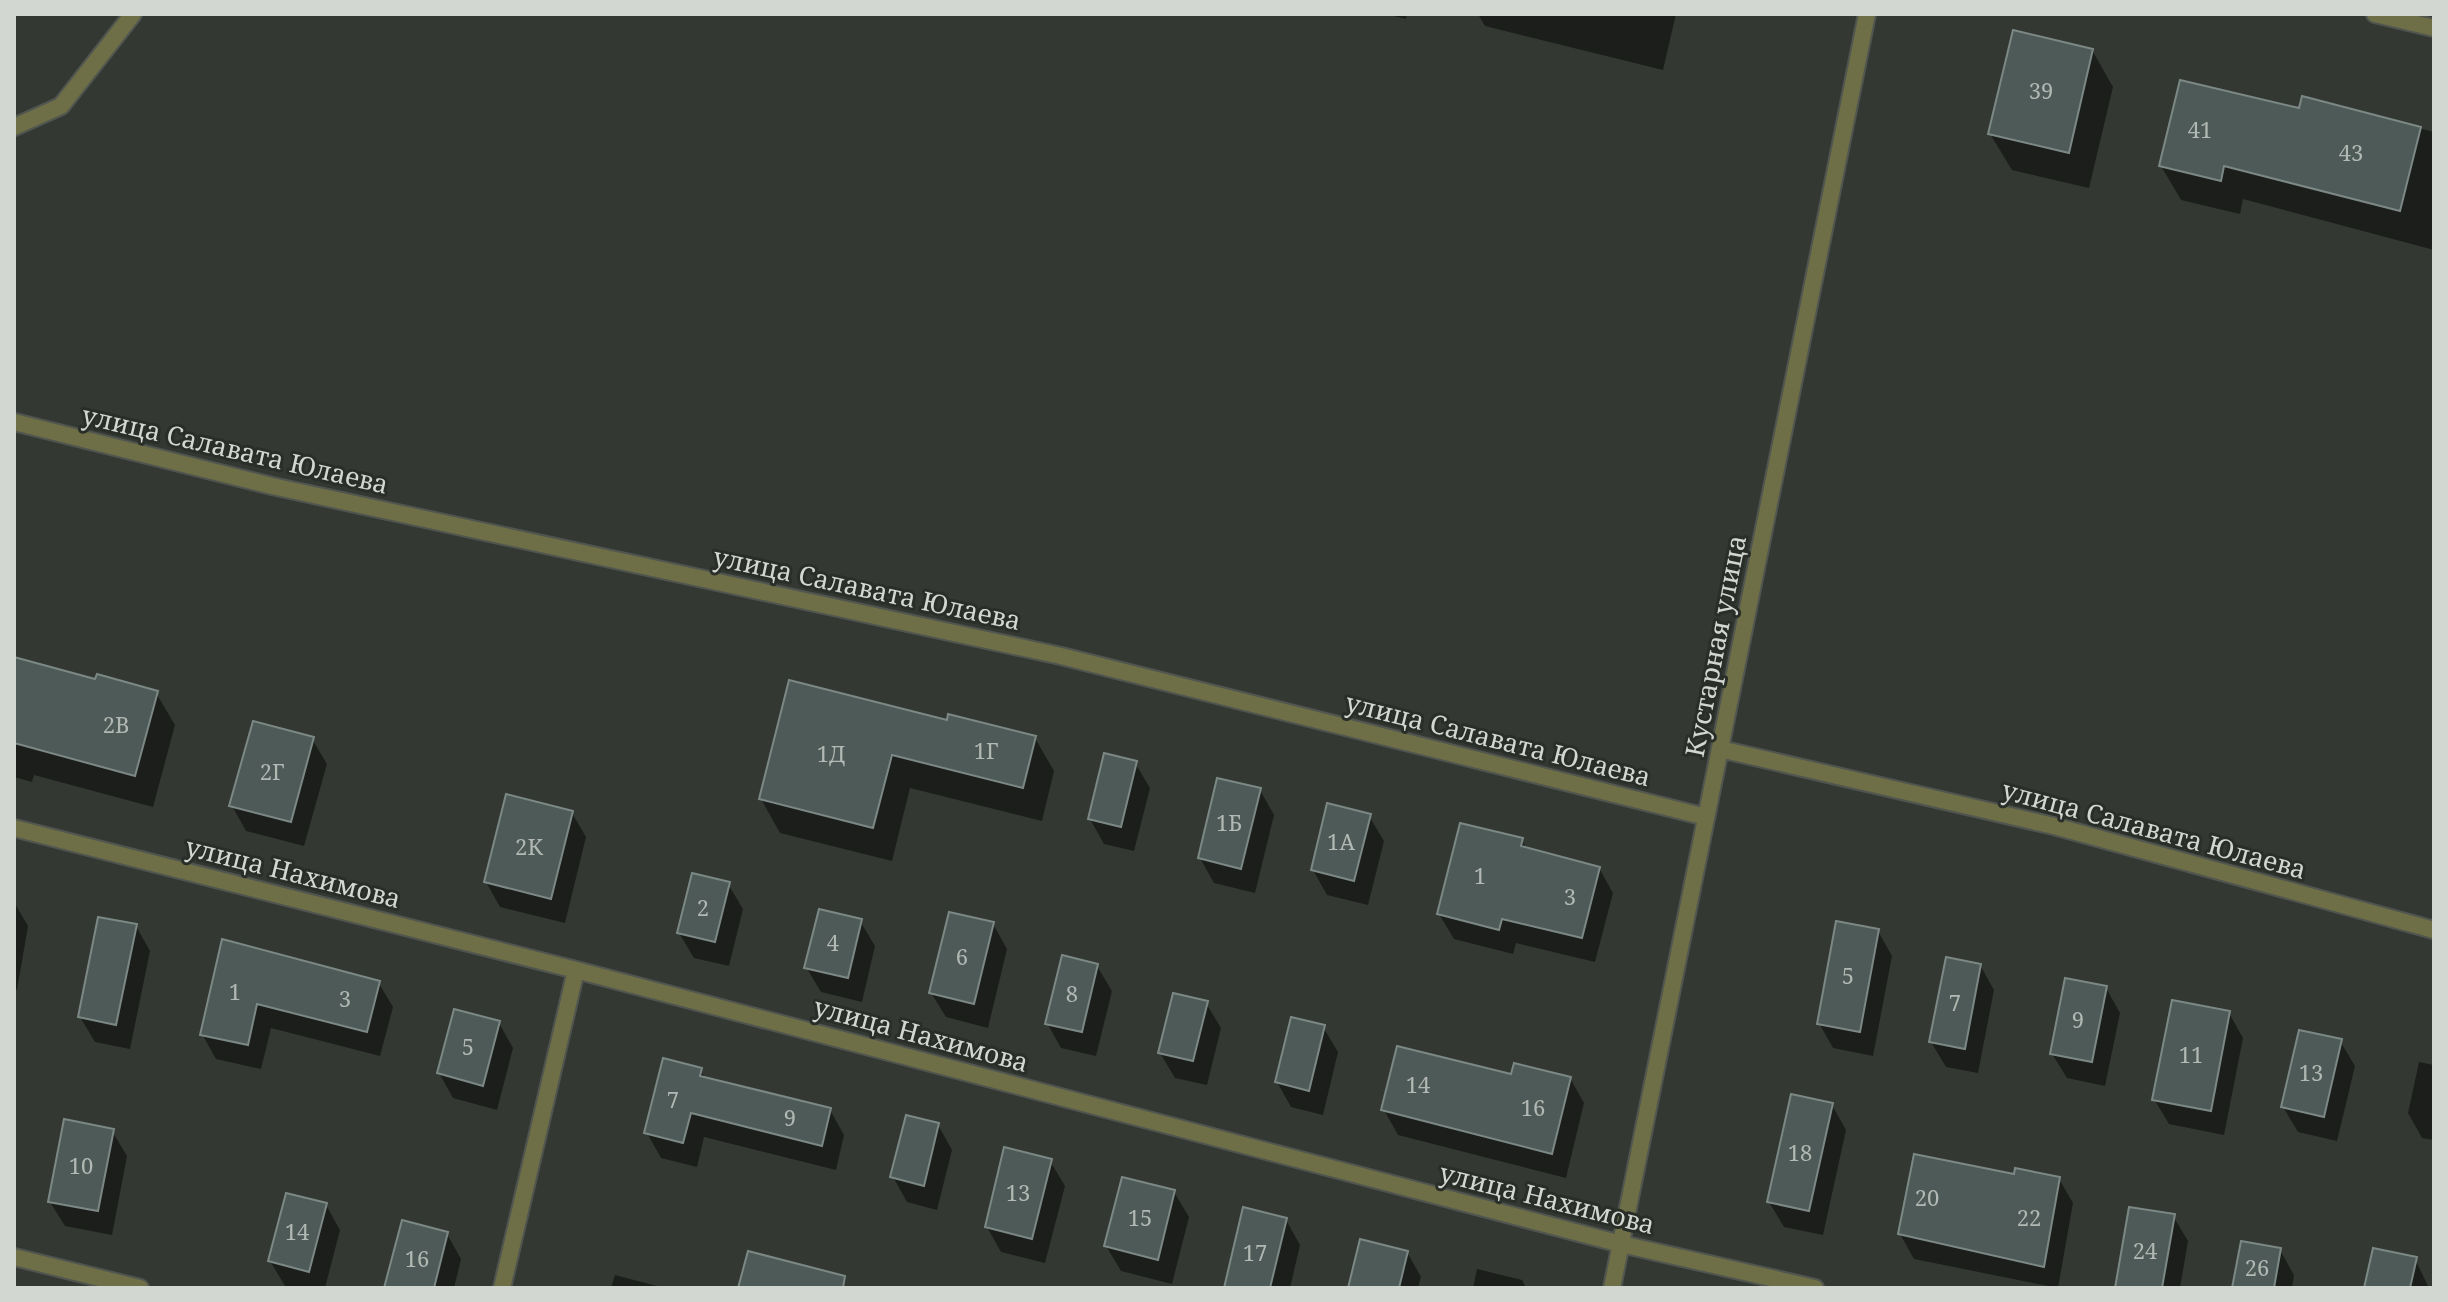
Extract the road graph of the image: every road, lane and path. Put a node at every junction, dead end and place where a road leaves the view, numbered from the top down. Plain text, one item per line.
1 (133, 14) edge
2 (1867, 14) edge
3 (2375, 14) edge
4 (2434, 28) edge
5 (14, 127) edge
6 (14, 422) edge
7 (1720, 749) junction
8 (1706, 817) junction
9 (14, 828) edge
10 (2434, 930) edge
11 (576, 970) junction
12 (1621, 1244) junction
13 (14, 1257) edge
14 (140, 1288) edge
15 (502, 1288) edge
16 (1612, 1288) edge
17 (1815, 1288) edge

1 - 5 street
2 - 7 street, Кустарная улица
3 - 4 street
6 - 8 street, улица Салавата Юлаева
7 - 8 street, Кустарная улица
7 - 10 street, улица Салавата Юлаева
8 - 12 street, Кустарная улица
9 - 11 street, улица Нахимова
11 - 12 street, улица Нахимова
11 - 15 street
12 - 16 street, Кустарная улица
12 - 17 street, улица Нахимова
13 - 14 street

